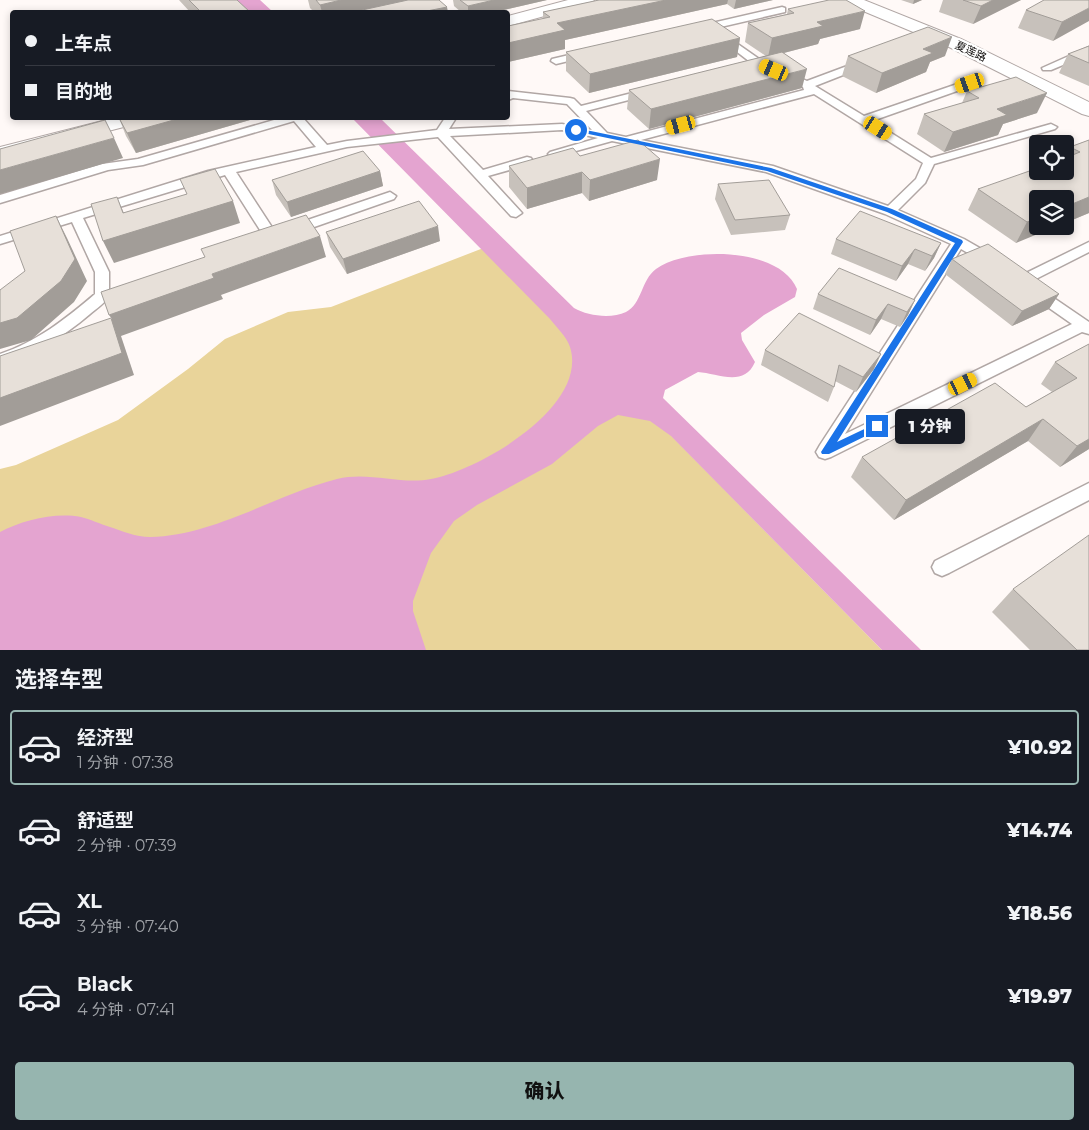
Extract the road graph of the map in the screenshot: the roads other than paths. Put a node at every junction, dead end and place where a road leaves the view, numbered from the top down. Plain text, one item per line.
1 (586, 0) edge
2 (850, 0) edge
3 (782, 10) dead end
4 (510, 20) edge
5 (709, 26) junction
6 (690, 30) edge
7 (1089, 50) edge
8 (594, 52) edge
9 (556, 61) dead end
10 (869, 62) edge
11 (1048, 68) dead end
12 (970, 83) dead end
13 (807, 84) junction
14 (654, 90) edge
15 (510, 94) edge
16 (579, 110) junction
17 (1089, 110) edge
18 (128, 120) edge
19 (283, 120) edge
20 (300, 120) edge
21 (449, 120) edge
22 (865, 120) junction
23 (1051, 127) dead end
24 (441, 133) junction
25 (608, 136) junction
26 (626, 140) junction
27 (324, 149) junction
28 (0, 153) edge
29 (929, 162) junction
30 (228, 170) junction
31 (480, 175) junction
32 (390, 196) dead end
33 (0, 199) edge
34 (890, 211) junction
35 (516, 213) dead end
36 (76, 216) junction
37 (0, 240) edge
38 (959, 242) junction
39 (1089, 246) edge
40 (1013, 275) junction
41 (1086, 327) edge
42 (0, 360) edge
43 (1089, 491) edge
44 (942, 568) dead end

1 - 4 street
2 - 17 street, 夏莲路
3 - 5 lane
5 - 6 lane
5 - 13 lane
7 - 11 lane
8 - 9 lane
10 - 13 lane
12 - 22 lane
13 - 22 lane
13 - 26 lane
14 - 16 lane
15 - 16 lane
16 - 25 lane
18 - 28 street
19 - 33 lane
20 - 27 lane
21 - 24 lane
22 - 29 lane
23 - 29 lane
24 - 25 lane
24 - 27 lane
24 - 31 lane
25 - 26 lane
25 - 31 lane
26 - 34 lane
27 - 30 lane
29 - 34 lane
30 - 32 lane
30 - 36 lane
31 - 35 lane
34 - 38 lane
36 - 37 lane
36 - 42 lane
38 - 40 lane
38 - 41 lane
39 - 40 lane
40 - 41 lane
43 - 44 lane

